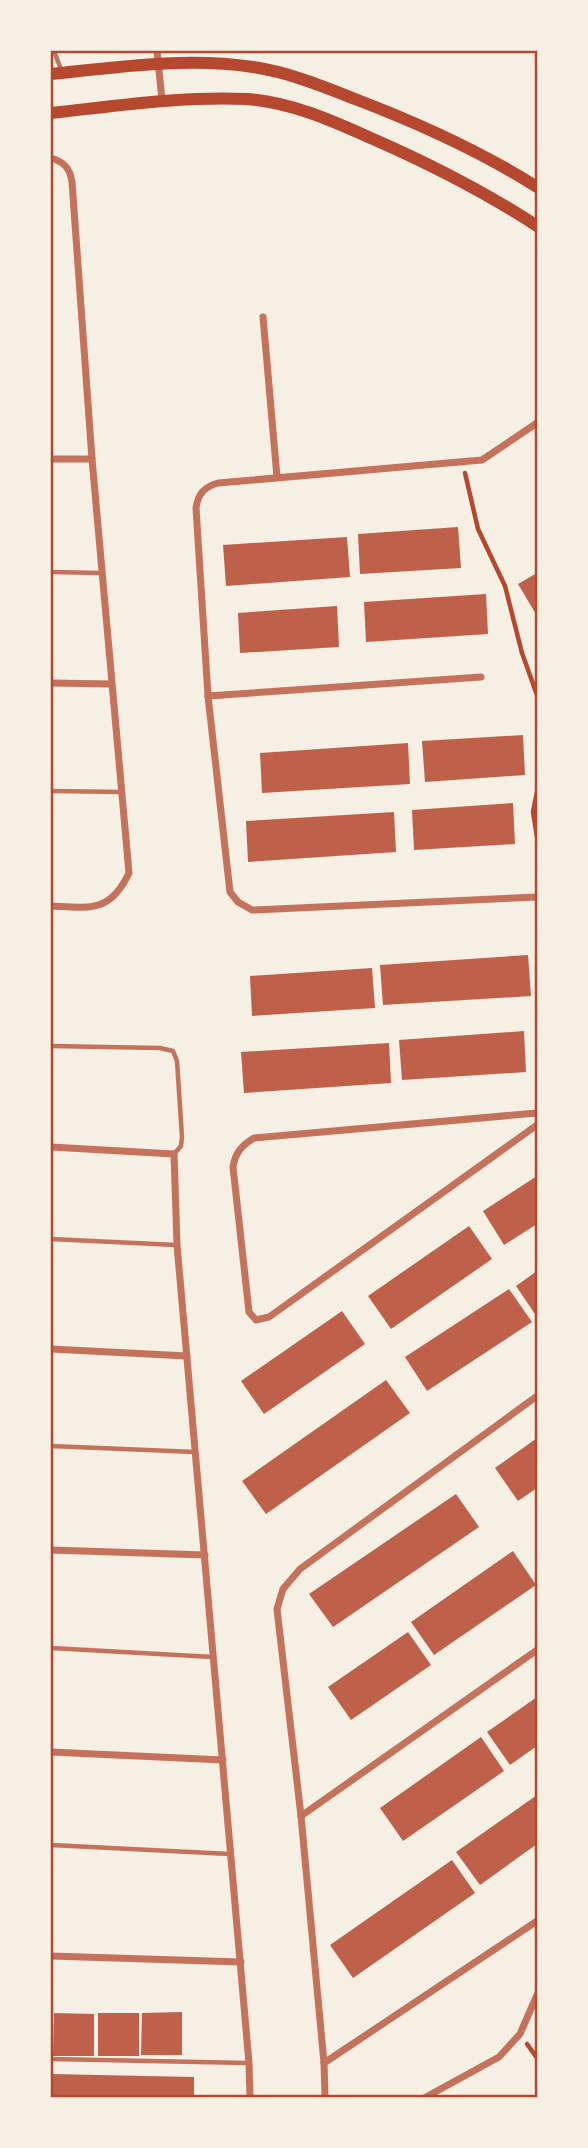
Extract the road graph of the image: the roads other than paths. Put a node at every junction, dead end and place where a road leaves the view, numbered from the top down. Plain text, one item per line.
1 (54, 51) edge
2 (157, 57) edge
3 (56, 74) edge
4 (162, 100) junction
5 (51, 113) edge
6 (51, 158) edge
7 (537, 187) edge
8 (537, 226) edge
9 (263, 317) dead end
10 (537, 423) edge
11 (51, 459) edge
12 (92, 459) junction
13 (276, 477) junction
14 (51, 572) edge
15 (102, 573) junction
16 (481, 677) dead end
17 (51, 682) edge
18 (111, 684) junction
19 (208, 696) junction
20 (51, 791) edge
21 (122, 792) junction
22 (537, 897) edge
23 (51, 906) edge
24 (51, 1046) edge
25 (537, 1113) edge
26 (537, 1125) edge
27 (51, 1147) edge
28 (174, 1154) junction
29 (51, 1239) edge
30 (177, 1245) junction
31 (51, 1349) edge
32 (187, 1356) junction
33 (537, 1396) edge
34 (51, 1446) edge
35 (196, 1451) junction
36 (51, 1550) edge
37 (205, 1555) junction
38 (51, 1648) edge
39 (537, 1650) edge
40 (214, 1657) junction
41 (51, 1752) edge
42 (223, 1760) junction
43 (301, 1816) junction
44 (51, 1845) edge
45 (231, 1854) junction
46 (537, 1921) edge
47 (51, 1956) edge
48 (240, 1962) junction
49 (537, 1995) edge
50 (51, 2059) edge
51 (249, 2063) junction
52 (324, 2063) junction
53 (250, 2097) edge
54 (325, 2097) edge
55 (426, 2097) edge

1 - 3 lane
2 - 3 main road
2 - 4 street
2 - 7 main road
4 - 5 main road
4 - 8 main road
6 - 12 street
9 - 13 street
10 - 13 street
11 - 12 street
12 - 15 street
13 - 19 street
14 - 15 lane
15 - 18 street
16 - 19 street
17 - 18 street
18 - 21 street
19 - 22 street
20 - 21 lane
21 - 23 street
24 - 28 lane
25 - 26 street
27 - 28 street
28 - 30 street
29 - 30 lane
30 - 32 street
31 - 32 street
32 - 35 street
33 - 43 street
34 - 35 lane
35 - 37 street
36 - 37 street
37 - 40 street
38 - 40 lane
39 - 43 street
40 - 42 street
41 - 42 street
42 - 45 street
43 - 52 street
44 - 45 lane
45 - 48 street
46 - 52 street
47 - 48 street
48 - 51 street
49 - 55 street
50 - 51 lane
51 - 53 street
52 - 54 street

